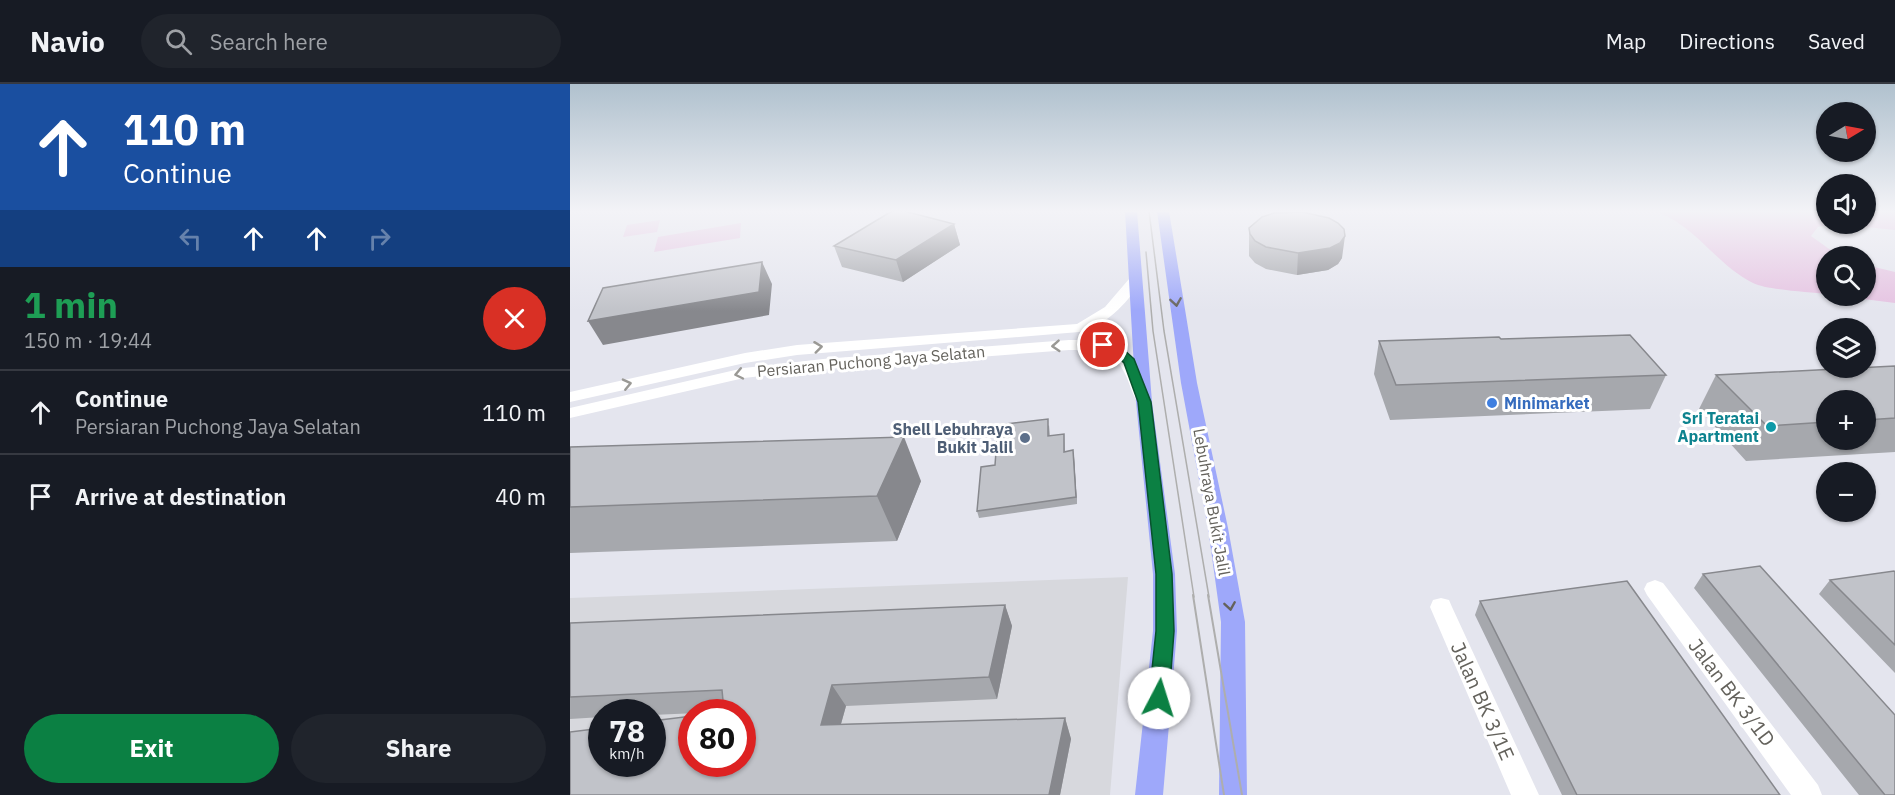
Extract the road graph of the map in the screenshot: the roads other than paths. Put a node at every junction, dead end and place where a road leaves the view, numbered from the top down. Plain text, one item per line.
1 (1132, 244) edge
2 (1168, 244) edge
3 (1134, 282) junction
4 (965, 344) junction
5 (570, 397) edge
6 (1144, 402) junction
7 (570, 413) edge
8 (1655, 589) dead end
9 (1441, 607) dead end
10 (1149, 795) edge
11 (1233, 795) edge
12 (1525, 795) edge
13 (1808, 795) edge

1 - 3 highway
2 -> 11 highway, Lebuhraya Bukit Jalil
3 - 4 main road, Persiaran Puchong Jaya Selatan
3 - 6 highway
5 -> 4 main road, Persiaran Puchong Jaya Selatan
6 -> 4 main road, Persiaran Puchong Jaya Selatan
4 -> 7 main road, Persiaran Puchong Jaya Selatan
6 - 10 highway
8 - 13 main road, Jalan BK 3/1D
9 - 12 main road, Jalan BK 3/1E

